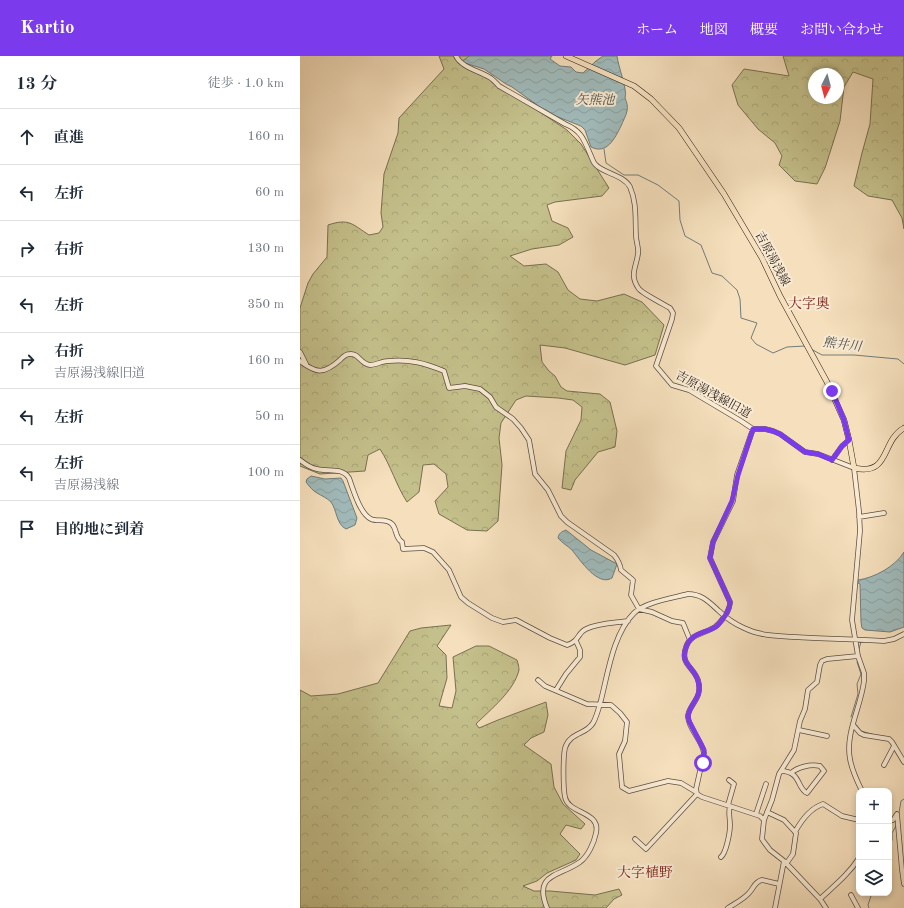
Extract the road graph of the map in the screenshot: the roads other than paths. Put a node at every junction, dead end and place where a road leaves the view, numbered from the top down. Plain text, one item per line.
1 (456, 56) edge
2 (566, 56) edge
3 (300, 352) edge
4 (300, 361) edge
5 (307, 367) junction
6 (904, 428) edge
7 (753, 429) junction
8 (849, 440) junction
9 (300, 460) edge
10 (832, 460) junction
11 (854, 468) junction
12 (884, 513) dead end
13 (859, 517) junction
14 (639, 608) junction
15 (725, 616) junction
16 (628, 621) junction
17 (904, 634) edge
18 (855, 639) junction
19 (690, 640) junction
20 (576, 641) junction
21 (858, 656) junction
22 (538, 680) dead end
23 (556, 690) junction
24 (600, 704) junction
25 (852, 725) junction
26 (799, 730) junction
27 (827, 736) dead end
28 (894, 746) junction
29 (904, 762) edge
30 (884, 765) dead end
31 (780, 771) junction
32 (791, 773) junction
33 (729, 780) dead end
34 (766, 784) dead end
35 (861, 788) edge
36 (696, 793) junction
37 (729, 805) junction
38 (767, 812) junction
39 (756, 814) junction
40 (856, 819) edge
41 (764, 820) junction
42 (892, 820) edge
43 (795, 832) junction
44 (635, 839) dead end
45 (721, 857) dead end
46 (858, 860) edge
47 (785, 862) junction
48 (779, 884) junction
49 (904, 884) edge
50 (851, 895) dead end
51 (820, 899) junction
52 (547, 908) edge
53 (728, 908) edge
54 (775, 908) edge
55 (826, 908) edge
56 (858, 908) edge

1 - 7 street, 吉原湯浅線旧道
2 - 8 main road, 吉原湯浅線
3 - 5 street
4 - 5 street
5 - 14 street
6 - 11 main road
7 - 10 street, 吉原湯浅線旧道
7 - 15 street
8 - 10 street
8 - 11 main road, 吉原湯浅線
9 - 20 street
10 - 11 street, 吉原湯浅線旧道
11 - 13 street
12 - 13 street
13 - 18 street
14 - 15 street
14 - 16 street
14 - 19 street
15 - 18 street
15 - 19 street
16 - 20 street
16 - 24 street
17 - 18 street
18 - 21 street
19 - 36 street
20 - 23 street
21 - 25 street
21 - 26 street
22 - 23 street
23 - 24 street
24 - 36 street
24 - 52 street
25 - 28 street
25 - 35 street
26 - 27 street
26 - 31 street
28 - 29 street
28 - 30 street
31 - 32 street
31 - 38 street
32 - 32 street
33 - 37 street
34 - 39 street
36 - 37 street
36 - 44 street
37 - 39 street
37 - 45 street
38 - 41 street
38 - 43 street
39 - 41 street
40 - 43 street
41 - 47 street
42 - 49 street
43 - 47 street
46 - 51 street
47 - 48 street
47 - 51 street
48 - 53 street
48 - 54 street
50 - 56 street
51 - 55 street

